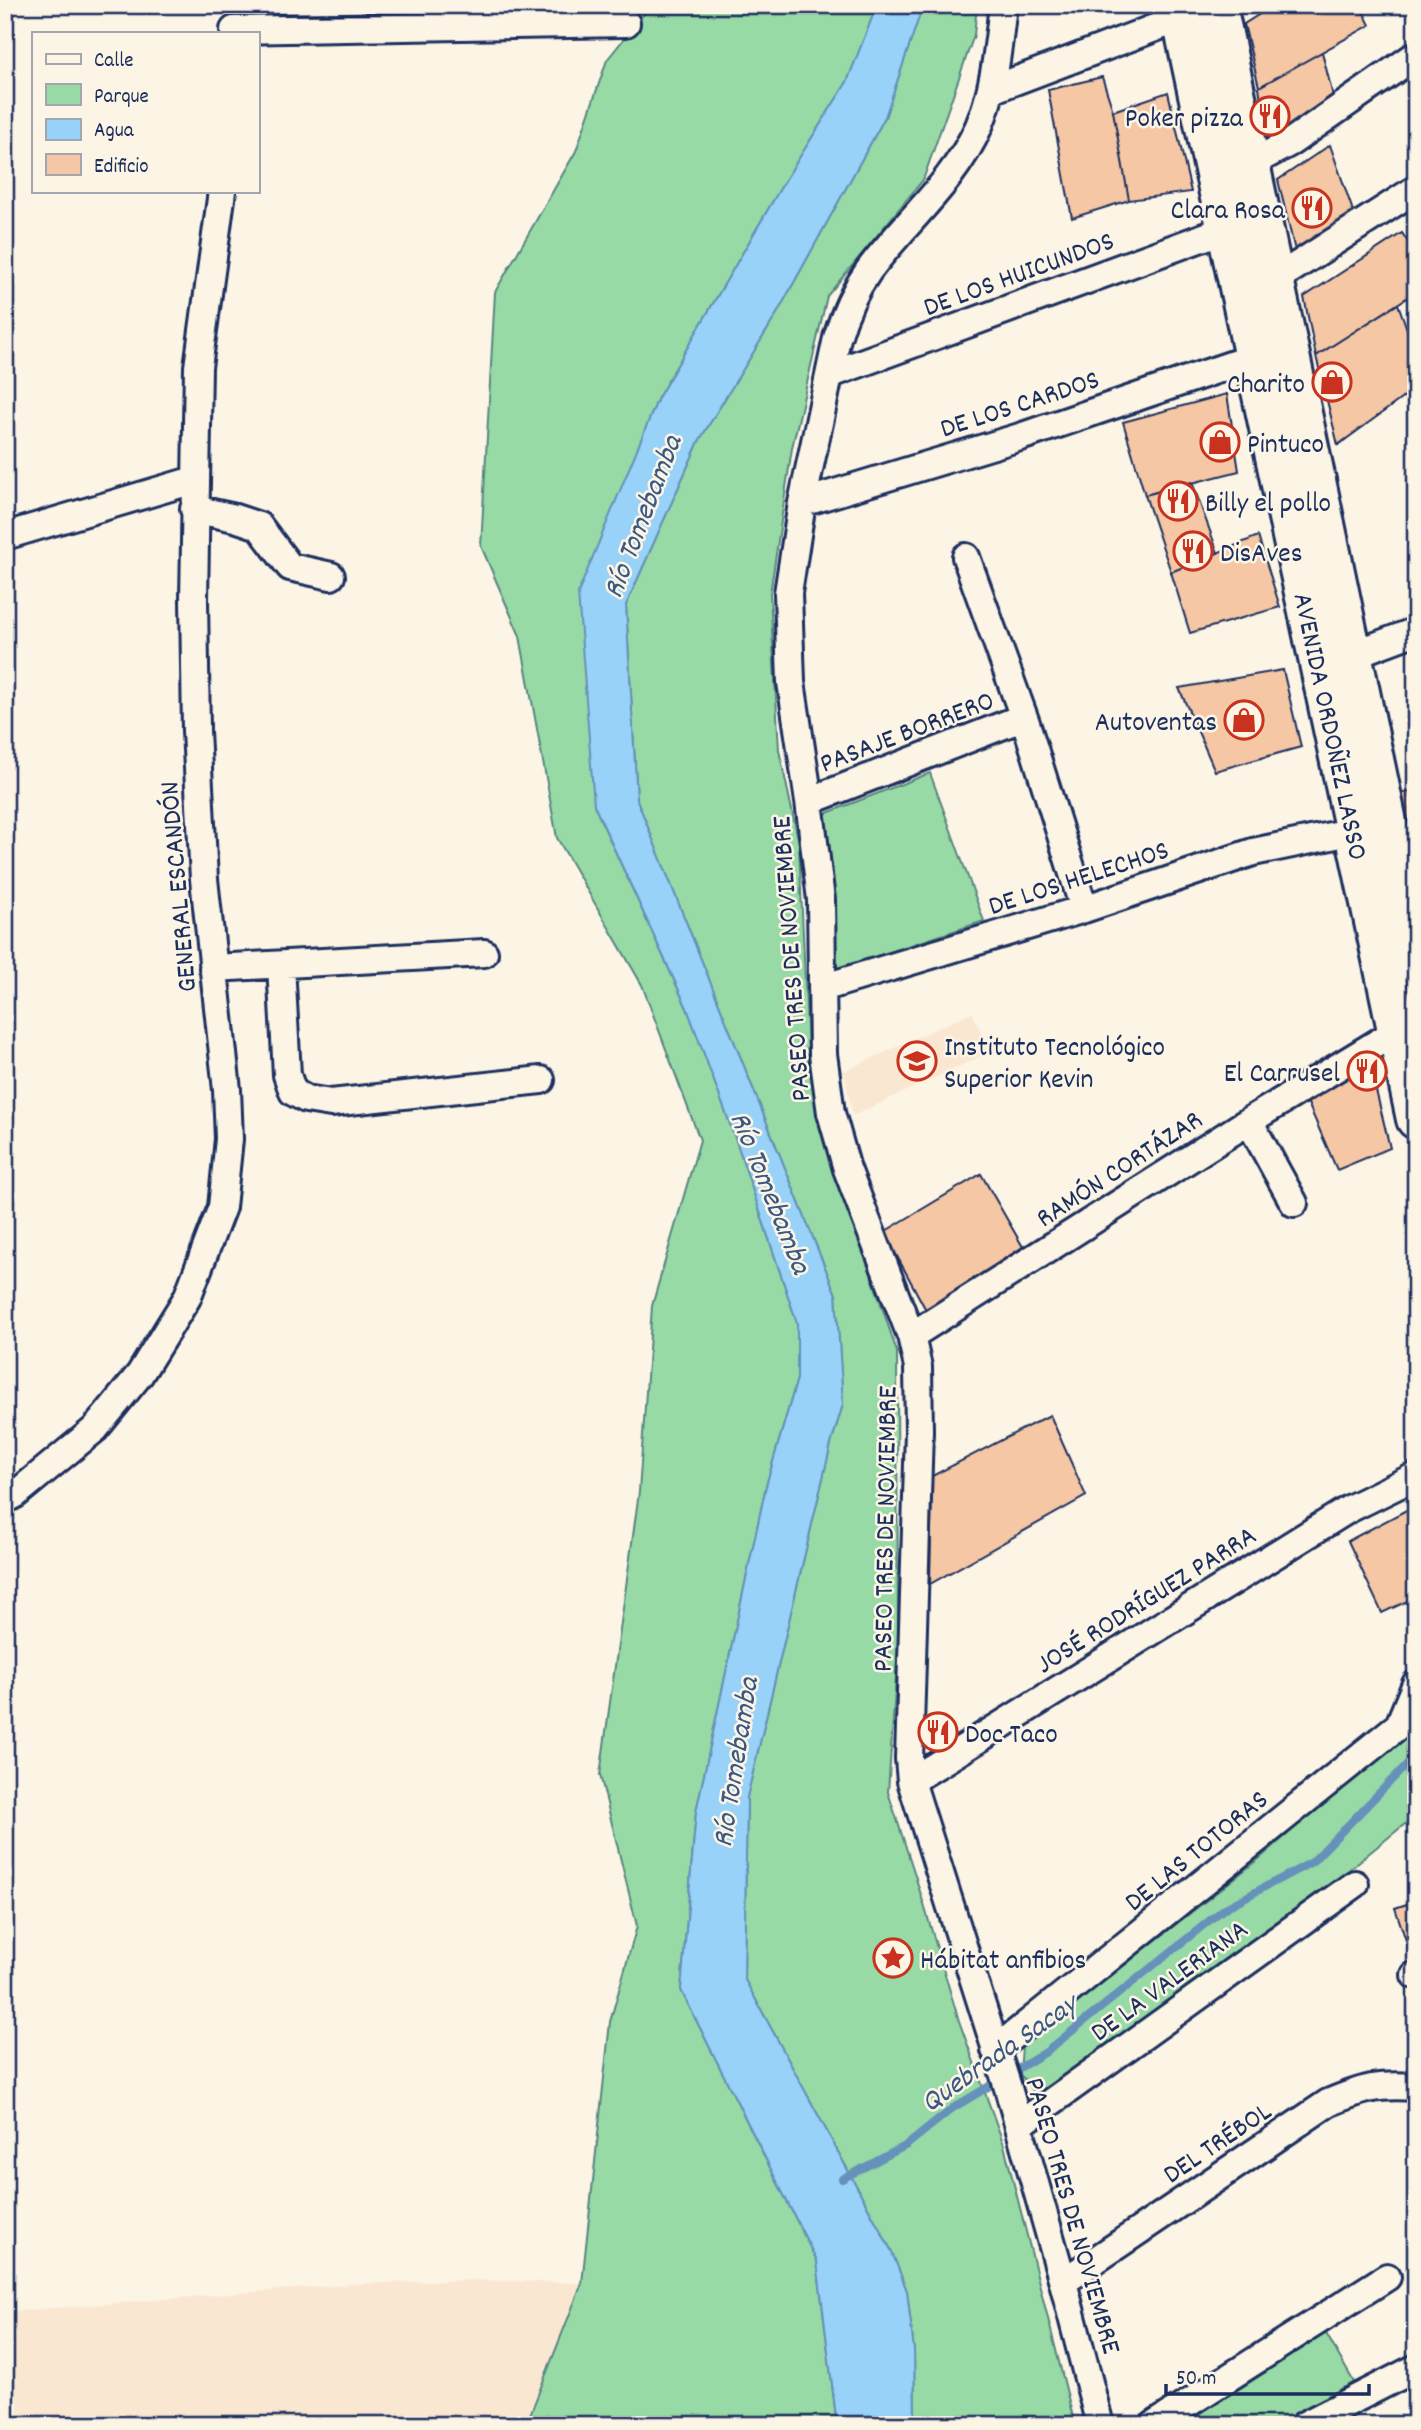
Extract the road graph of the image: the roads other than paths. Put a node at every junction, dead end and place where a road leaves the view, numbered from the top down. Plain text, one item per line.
1 (1003, 5) edge
2 (1217, 5) edge
3 (1180, 12) edge
4 (233, 23) edge
5 (626, 23) dead end
6 (1416, 55) edge
7 (991, 90) junction
8 (1250, 164) junction
9 (1416, 189) edge
10 (222, 192) edge
11 (1226, 229) junction
12 (1273, 277) junction
13 (1254, 357) junction
14 (831, 374) junction
15 (194, 480) junction
16 (802, 503) junction
17 (194, 509) junction
18 (5, 536) edge
19 (966, 557) dead end
20 (331, 576) dead end
21 (1416, 631) edge
22 (1352, 654) junction
23 (1026, 723) junction
24 (809, 801) junction
25 (1355, 831) junction
26 (1084, 909) junction
27 (484, 953) dead end
28 (1416, 961) edge
29 (281, 965) junction
30 (213, 968) junction
31 (822, 988) junction
32 (1397, 1031) junction
33 (541, 1080) dead end
34 (1416, 1119) edge
35 (1248, 1121) junction
36 (1294, 1203) dead end
37 (911, 1336) junction
38 (1416, 1476) edge
39 (5, 1500) edge
40 (1416, 1684) edge
41 (911, 1781) junction
42 (1355, 1884) dead end
43 (1001, 2068) junction
44 (1416, 2087) edge
45 (1019, 2125) junction
46 (1387, 2277) dead end
47 (1063, 2282) junction
48 (1416, 2368) edge
49 (1100, 2425) edge
50 (1154, 2425) edge
51 (1304, 2425) edge

1 - 7 street, PASEO TRES DE NOVIEMBRE
2 - 8 main road, AVENIDA ORDOÑEZ LASSO
3 - 7 street
3 - 11 main road, AVENIDA ORDOÑEZ LASSO
4 - 5 street
6 - 8 street
7 - 14 street, PASEO TRES DE NOVIEMBRE
8 - 12 main road, AVENIDA ORDOÑEZ LASSO
9 - 12 street
10 - 15 street, GENERAL ESCANDÓN
11 - 13 main road, AVENIDA ORDOÑEZ LASSO
11 - 14 street, DE LOS HUICUNDOS
12 - 22 main road, AVENIDA ORDOÑEZ LASSO
13 - 16 street, DE LOS CARDOS
13 - 25 main road, AVENIDA ORDOÑEZ LASSO
14 - 16 street, PASEO TRES DE NOVIEMBRE
15 - 17 street, GENERAL ESCANDÓN
15 - 18 street
16 - 24 street, PASEO TRES DE NOVIEMBRE
17 - 20 street
17 - 30 street, GENERAL ESCANDÓN
19 - 23 street, PASAJE BORRERO
21 - 22 street
22 - 28 main road, AVENIDA ORDOÑEZ LASSO
23 - 24 street, PASAJE BORRERO
23 - 26 street, PASAJE BORRERO
24 - 31 street, PASEO TRES DE NOVIEMBRE
25 - 26 street, DE LOS HELECHOS
25 - 32 main road, AVENIDA ORDOÑEZ LASSO
26 - 31 street, DE LOS HELECHOS
27 - 29 street
29 - 30 street
29 - 33 street
30 - 39 street, GENERAL ESCANDÓN
31 - 37 street, PASEO TRES DE NOVIEMBRE
32 - 34 main road, AVENIDA ORDOÑEZ LASSO
32 - 35 street, RAMÓN CORTÁZAR
35 - 36 street
35 - 37 street, RAMÓN CORTÁZAR
37 - 41 street, PASEO TRES DE NOVIEMBRE
38 - 41 street, JOSÉ RODRÍGUEZ PARRA
40 - 43 street, DE LAS TOTORAS
41 - 43 street, PASEO TRES DE NOVIEMBRE
42 - 45 street, DE LA VALERIANA
43 - 45 street, PASEO TRES DE NOVIEMBRE
44 - 47 street, DEL TRÉBOL
45 - 47 street, PASEO TRES DE NOVIEMBRE
46 - 50 street
47 - 49 street, PASEO TRES DE NOVIEMBRE
48 - 51 street

